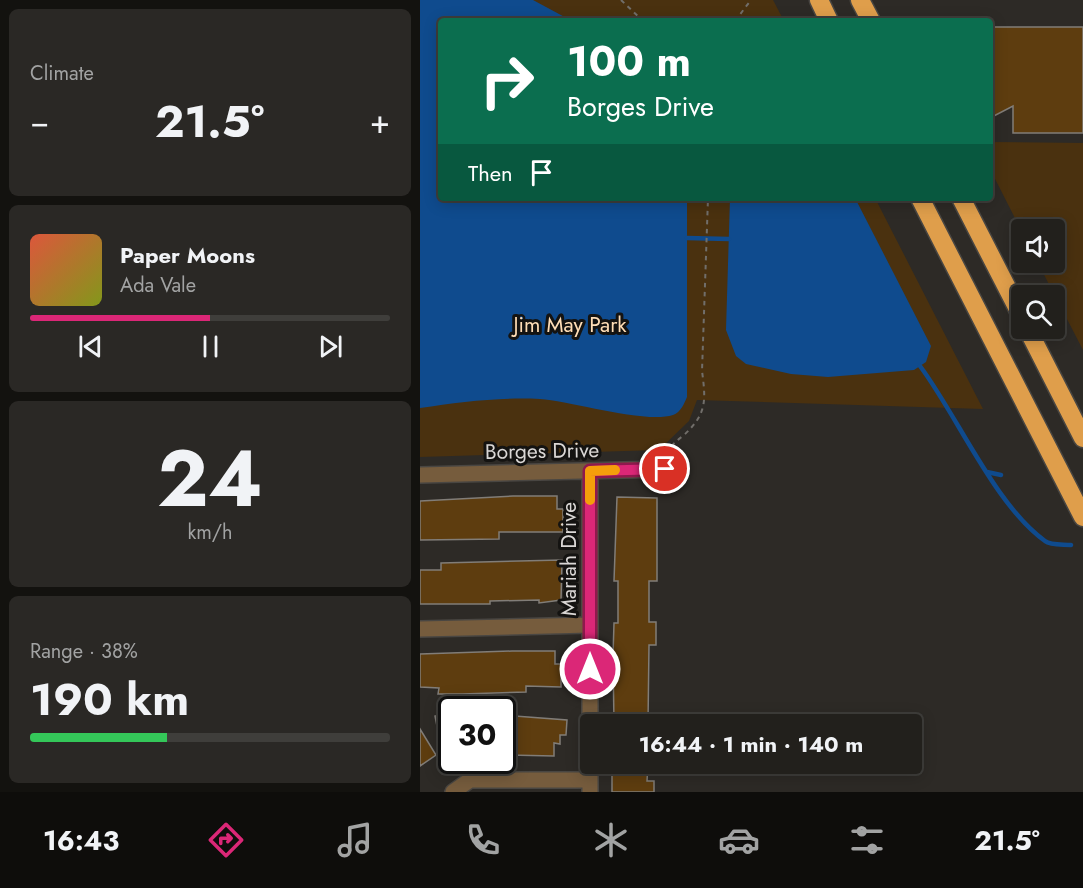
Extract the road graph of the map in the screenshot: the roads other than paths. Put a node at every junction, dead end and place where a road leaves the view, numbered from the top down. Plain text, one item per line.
1 (819, 0) edge
2 (860, 0) edge
3 (828, 18) edge
4 (869, 18) edge
5 (922, 201) edge
6 (963, 201) edge
7 (1011, 296) edge
8 (1033, 339) edge
9 (1083, 438) edge
10 (665, 469) road end
11 (590, 471) junction
12 (420, 475) edge
13 (1083, 517) edge
14 (590, 625) junction
15 (420, 629) edge
16 (591, 786) edge
17 (453, 792) edge

1 - 3 highway
2 - 4 highway
5 - 13 highway
6 - 7 highway
8 - 9 highway
10 - 11 street, Borges Drive
11 - 12 street, Borges Drive
11 - 14 street, Mariah Drive
14 - 15 street
14 - 16 street, Mariah Drive
16 - 17 street

